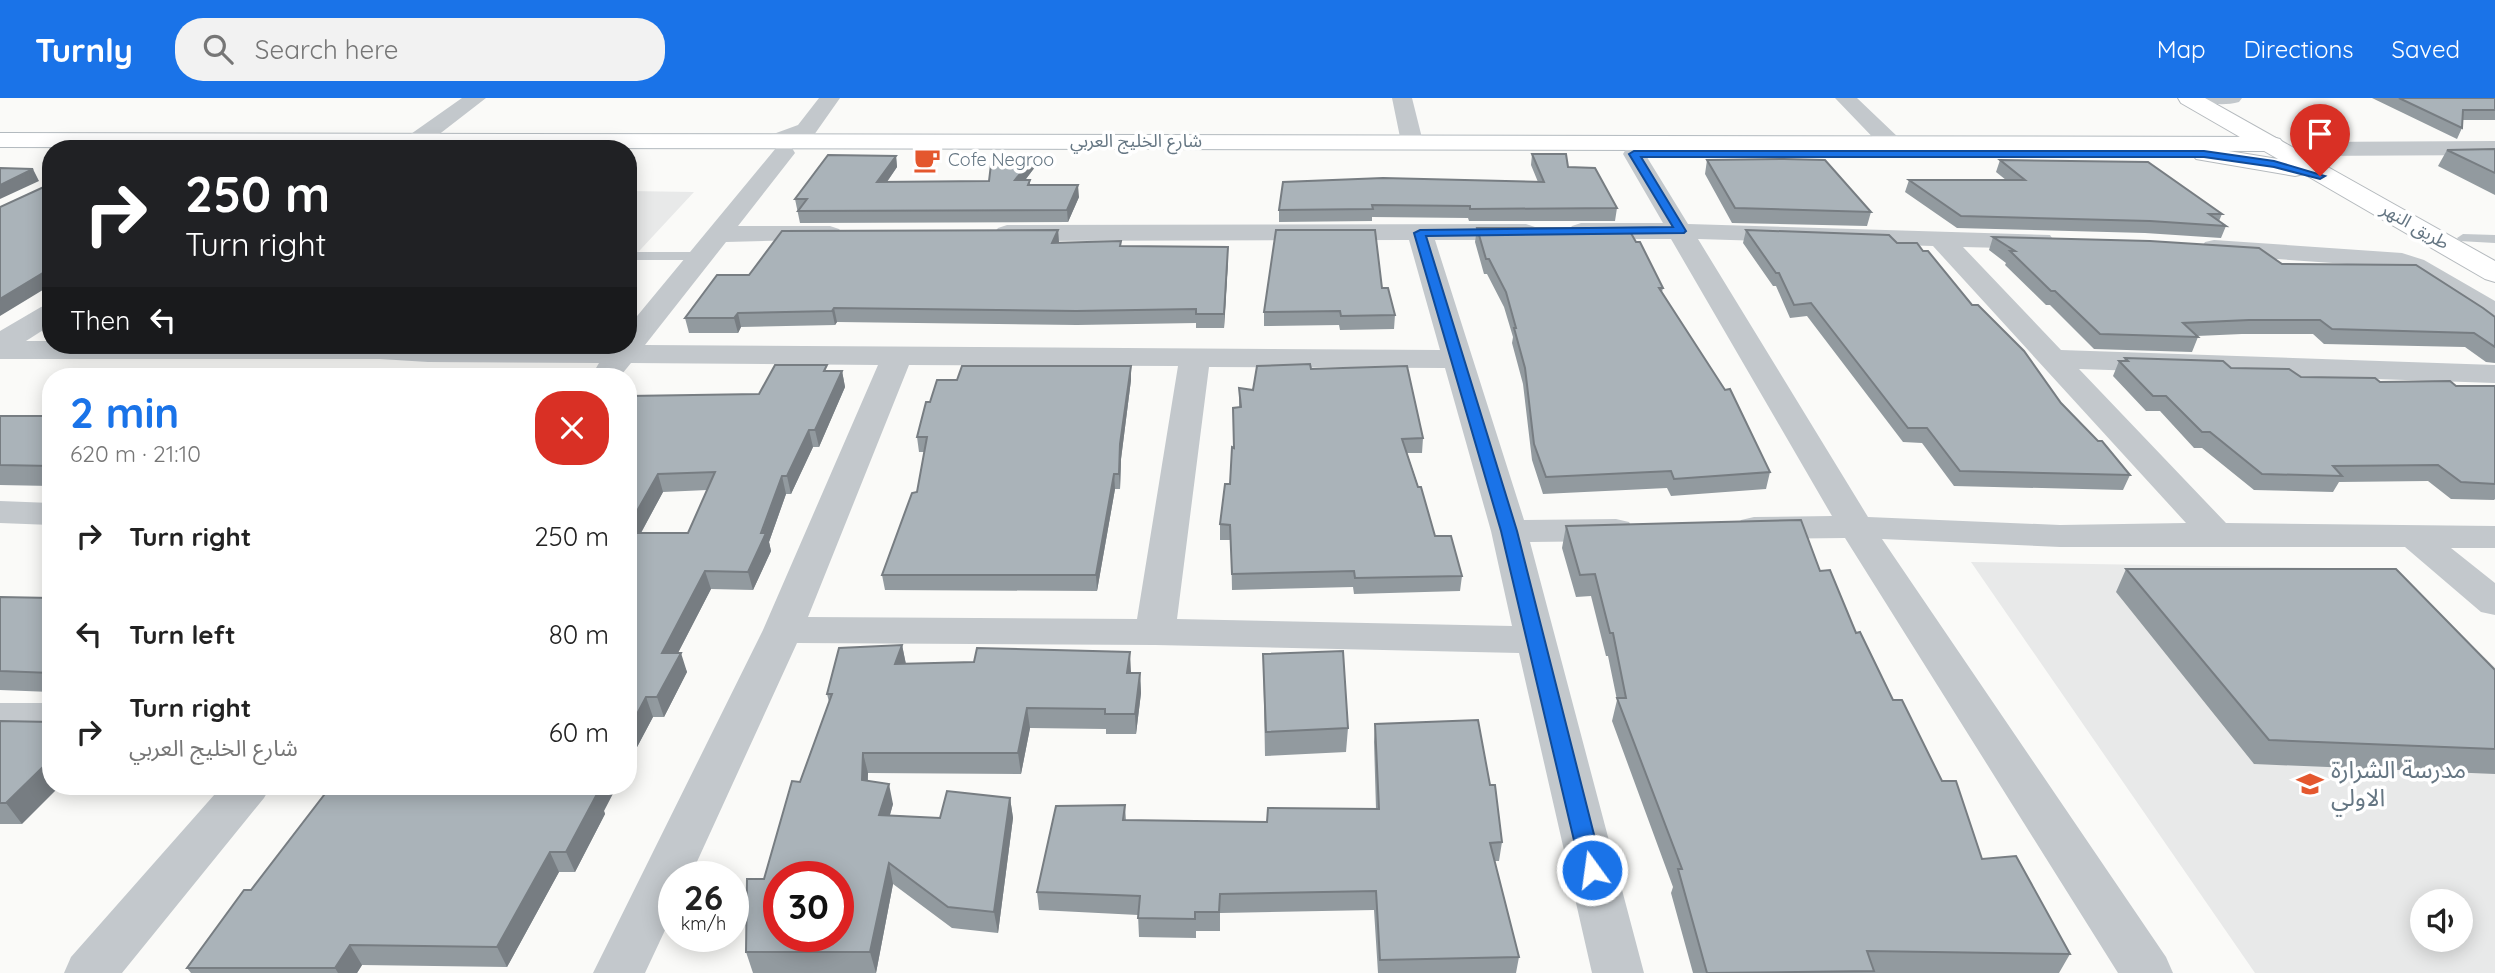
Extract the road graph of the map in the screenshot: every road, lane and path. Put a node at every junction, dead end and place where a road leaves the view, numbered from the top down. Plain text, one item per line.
1 (476, 98) edge
2 (830, 98) edge
3 (1402, 98) edge
4 (1845, 98) edge
5 (2189, 98) edge
6 (2219, 103) edge
7 (815, 135) junction
8 (0, 140) edge
9 (42, 140) edge
10 (417, 140) edge
11 (1412, 142) junction
12 (1892, 144) junction
13 (637, 145) edge
14 (780, 147) junction
15 (1046, 148) junction
16 (2495, 148) edge
17 (2198, 149) junction
18 (2289, 149) junction
19 (0, 152) edge
20 (42, 152) edge
21 (637, 152) edge
22 (1634, 154) junction
23 (2342, 183) junction
24 (1680, 231) junction
25 (980, 233) edge
26 (1420, 233) junction
27 (719, 234) junction
28 (856, 234) edge
29 (1940, 238) junction
30 (2463, 238) junction
31 (2495, 239) edge
32 (2063, 242) edge
33 (2195, 247) edge
34 (637, 256) edge
35 (701, 256) junction
36 (2495, 256) edge
37 (2495, 273) edge
38 (2495, 313) edge
39 (42, 318) edge
40 (637, 335) edge
41 (0, 344) edge
42 (0, 350) edge
43 (42, 350) edge
44 (375, 354) edge
45 (489, 354) edge
46 (897, 356) junction
47 (1195, 357) junction
48 (1456, 359) junction
49 (2052, 359) junction
50 (613, 365) edge
51 (359, 368) edge
52 (2495, 374) edge
53 (42, 514) edge
54 (4, 516) edge
55 (1856, 527) junction
56 (1717, 528) edge
57 (1647, 529) edge
58 (1509, 531) junction
59 (2216, 534) junction
60 (2414, 536) junction
61 (2495, 537) edge
62 (2495, 603) edge
63 (783, 630) junction
64 (1155, 632) junction
65 (1534, 640) junction
66 (0, 718) edge
67 (42, 718) edge
68 (240, 795) edge
69 (90, 973) edge
70 (619, 973) edge
71 (1618, 973) edge
72 (2147, 973) edge

1 - 10 street
2 - 7 street
3 - 11 street
4 - 12 street
5 - 6 main road, طريق النهر
6 - 17 main road
6 - 18 main road, طريق النهر
6 - 18 main road, طريق النهر
7 - 14 main road, شارع الخليج العربي
7 - 15 main road, شارع الخليج العربي
8 - 9 main road, شارع الخليج العربي
11 - 12 main road, شارع الخليج العربي
11 - 15 main road, شارع الخليج العربي
12 - 17 main road, شارع الخليج العربي
13 - 14 main road, شارع الخليج العربي
14 - 15 main road, شارع الخليج العربي
14 - 21 main road, شارع الخليج العربي
14 - 27 street
15 - 22 main road, شارع الخليج العربي
16 - 18 street
17 - 18 main road, شارع الخليج العربي
17 - 22 main road, شارع الخليج العربي
17 - 23 main road
18 - 23 main road, طريق النهر
18 - 30 main road, طريق النهر
19 - 20 main road
22 - 24 street
23 - 37 main road, طريق النهر
24 - 26 street
24 - 29 street
24 - 55 street
25 - 26 street
26 - 48 street
27 - 28 street
27 - 35 street
29 - 32 street
29 - 49 street
30 - 31 lane
30 - 36 main road, طريق النهر
33 - 38 street
34 - 35 lane
35 - 40 street
39 - 41 street
42 - 43 street
44 - 51 street
45 - 50 street
46 - 47 street
46 - 50 street
46 - 63 street
47 - 48 street
47 - 64 street
48 - 58 street
49 - 52 street
49 - 59 street
53 - 54 street
55 - 56 street
55 - 59 street
55 - 72 street
57 - 58 street
58 - 65 street
59 - 60 street
60 - 61 street
60 - 62 street
63 - 64 street
63 - 70 street
64 - 65 street
65 - 71 street
66 - 67 street
68 - 69 street

